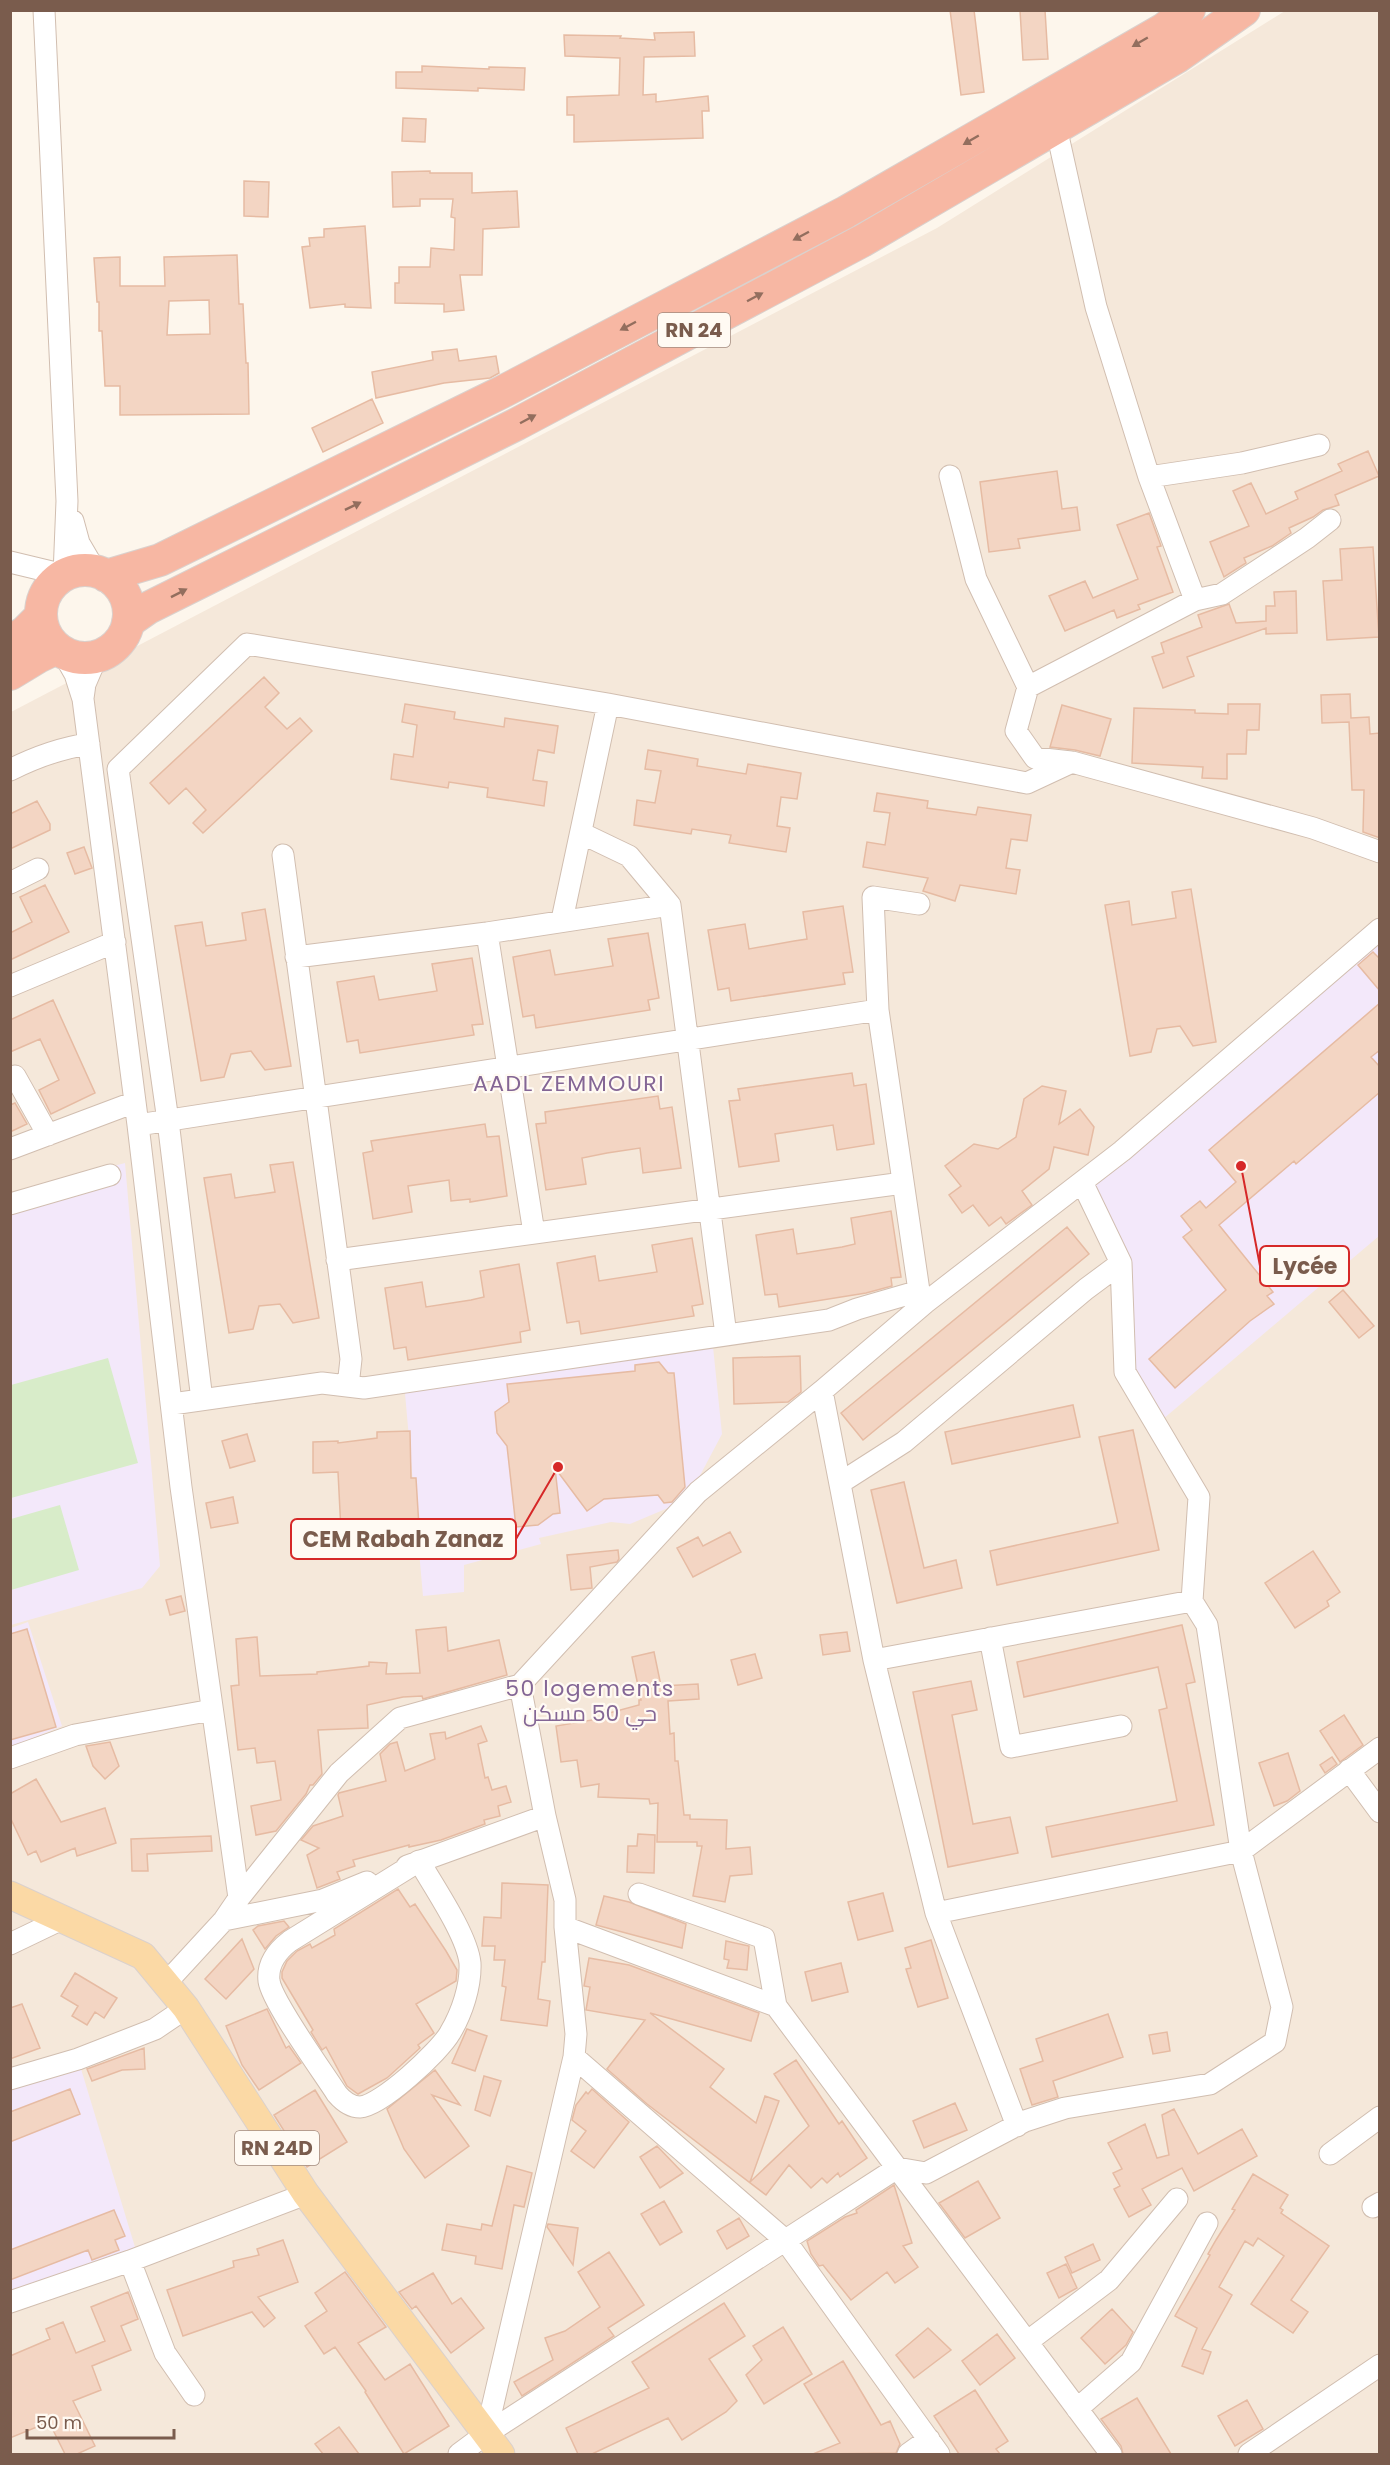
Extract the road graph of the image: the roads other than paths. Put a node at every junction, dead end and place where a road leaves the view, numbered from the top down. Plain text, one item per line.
1 (44, 10) edge
2 (1189, 10) edge
3 (1244, 10) edge
4 (1056, 127) junction
5 (1319, 445) dead end
6 (950, 476) dead end
7 (1149, 477) junction
8 (67, 501) junction
9 (1330, 520) dead end
10 (10, 562) edge
11 (101, 574) junction
12 (64, 575) junction
13 (1195, 600) junction
14 (41, 616) junction
15 (128, 622) junction
16 (10, 642) edge
17 (59, 649) junction
18 (97, 656) junction
19 (10, 674) edge
20 (1028, 687) junction
21 (83, 699) junction
22 (608, 704) junction
23 (89, 744) junction
24 (1035, 758) junction
25 (1072, 762) junction
26 (10, 770) edge
27 (1027, 783) junction
28 (581, 833) junction
29 (1380, 852) edge
30 (283, 855) dead end
31 (38, 869) dead end
32 (10, 883) edge
33 (919, 904) dead end
34 (670, 905) junction
35 (562, 920) junction
36 (1380, 929) edge
37 (487, 933) junction
38 (115, 942) junction
39 (296, 957) junction
40 (10, 986) edge
41 (878, 1010) junction
42 (687, 1040) junction
43 (509, 1068) junction
44 (10, 1078) edge
45 (315, 1098) junction
46 (135, 1102) junction
47 (168, 1121) junction
48 (138, 1125) junction
49 (48, 1135) junction
50 (10, 1149) edge
51 (110, 1175) dead end
52 (1082, 1182) junction
53 (903, 1183) junction
54 (10, 1204) edge
55 (709, 1209) junction
56 (534, 1233) junction
57 (338, 1260) junction
58 (1121, 1263) junction
59 (922, 1297) junction
60 (726, 1335) junction
61 (348, 1386) junction
62 (822, 1391) junction
63 (202, 1400) junction
64 (172, 1404) junction
65 (840, 1483) junction
66 (1192, 1601) junction
67 (990, 1638) junction
68 (874, 1660) junction
69 (520, 1685) junction
70 (212, 1710) junction
71 (1121, 1726) dead end
72 (1380, 1748) edge
73 (10, 1758) edge
74 (1349, 1770) junction
75 (1380, 1812) edge
76 (545, 1816) junction
77 (1241, 1851) junction
78 (419, 1861) junction
79 (639, 1894) dead end
80 (10, 1895) edge
81 (239, 1898) junction
82 (936, 1913) junction
83 (62, 1919) junction
84 (225, 1920) junction
85 (565, 1927) junction
86 (10, 1944) edge
87 (166, 1983) junction
88 (776, 2006) junction
89 (186, 2008) junction
90 (574, 2057) junction
91 (10, 2079) edge
92 (1380, 2117) edge
93 (1017, 2126) junction
94 (1330, 2154) dead end
95 (897, 2168) junction
96 (306, 2194) junction
97 (1177, 2199) dead end
98 (1207, 2223) dead end
99 (785, 2240) junction
100 (130, 2261) junction
101 (10, 2302) edge
102 (1027, 2342) junction
103 (1380, 2366) edge
104 (194, 2395) dead end
105 (1077, 2409) junction
106 (494, 2444) edge
107 (934, 2447) edge
108 (459, 2454) edge
109 (908, 2454) edge
110 (1111, 2454) edge
111 (1249, 2454) edge

1 - 8 street
2 -> 11 highway, RN 24
3 - 4 highway, RN 24
4 - 7 street
15 -> 4 highway, RN 24
5 - 7 street
6 - 20 street
7 - 13 street
8 - 11 street
8 - 12 street
9 - 13 street
10 - 12 street
11 - 12 highway
11 - 15 highway
12 - 14 highway
13 - 20 street
14 - 16 highway
14 - 17 highway
15 - 18 highway
17 - 18 highway
17 - 19 highway
17 - 21 street
18 - 21 street
20 - 24 street
21 - 23 street
22 - 27 street
22 - 28 street
22 - 47 street
23 - 26 street
23 - 38 street
24 - 25 street
24 - 27 street
25 - 27 street
25 - 29 street
28 - 34 street
28 - 35 street
30 - 39 street
31 - 32 street
33 - 41 street
34 - 35 street
34 - 42 street
35 - 37 street
36 - 52 street
37 - 39 street
37 - 43 street
38 - 40 street
38 - 46 street
39 - 45 street
41 - 42 street
41 - 53 street
42 - 43 street
42 - 55 street
43 - 45 street
43 - 56 street
44 - 49 street
45 - 47 street
45 - 57 street
46 - 48 street
46 - 49 street
47 - 48 street
47 - 63 street
48 - 64 street
49 - 50 street
51 - 54 street
52 - 58 street
52 - 59 street
53 - 55 street
53 - 59 street
55 - 56 street
55 - 60 street
56 - 57 street
57 - 61 street
58 - 65 street
58 - 66 street
59 - 60 street
59 - 62 street
60 - 61 street
61 - 63 street
62 - 65 street
62 - 69 street
63 - 64 street
64 - 70 street
65 - 68 street
66 - 67 street
66 - 77 street
67 - 68 street
67 - 71 street
68 - 82 street
69 - 76 street
69 - 81 street
70 - 73 street
70 - 81 street
72 - 74 street
74 - 75 street
74 - 77 street
76 - 78 street
76 - 85 street
77 - 82 street
77 - 93 street
78 - 78 street
78 - 84 street
79 - 88 street
80 - 83 main road, RN 24D
81 - 84 street
82 - 93 street
83 - 86 street
83 - 87 main road, RN 24D
84 - 87 street
85 - 88 street
85 - 90 street
87 - 89 main road, RN 24D
88 - 95 street
89 - 91 street
89 - 96 main road, RN 24D
90 - 99 street
90 - 106 street
92 - 94 street
93 - 95 street
95 - 99 street
95 - 102 street
96 - 100 street
96 - 106 main road, RN 24D
97 - 102 street
98 - 105 street
99 - 106 street
99 - 107 street
100 - 101 street
100 - 104 street
102 - 105 street
103 - 111 street
105 - 110 street
106 - 108 street
107 - 109 street

